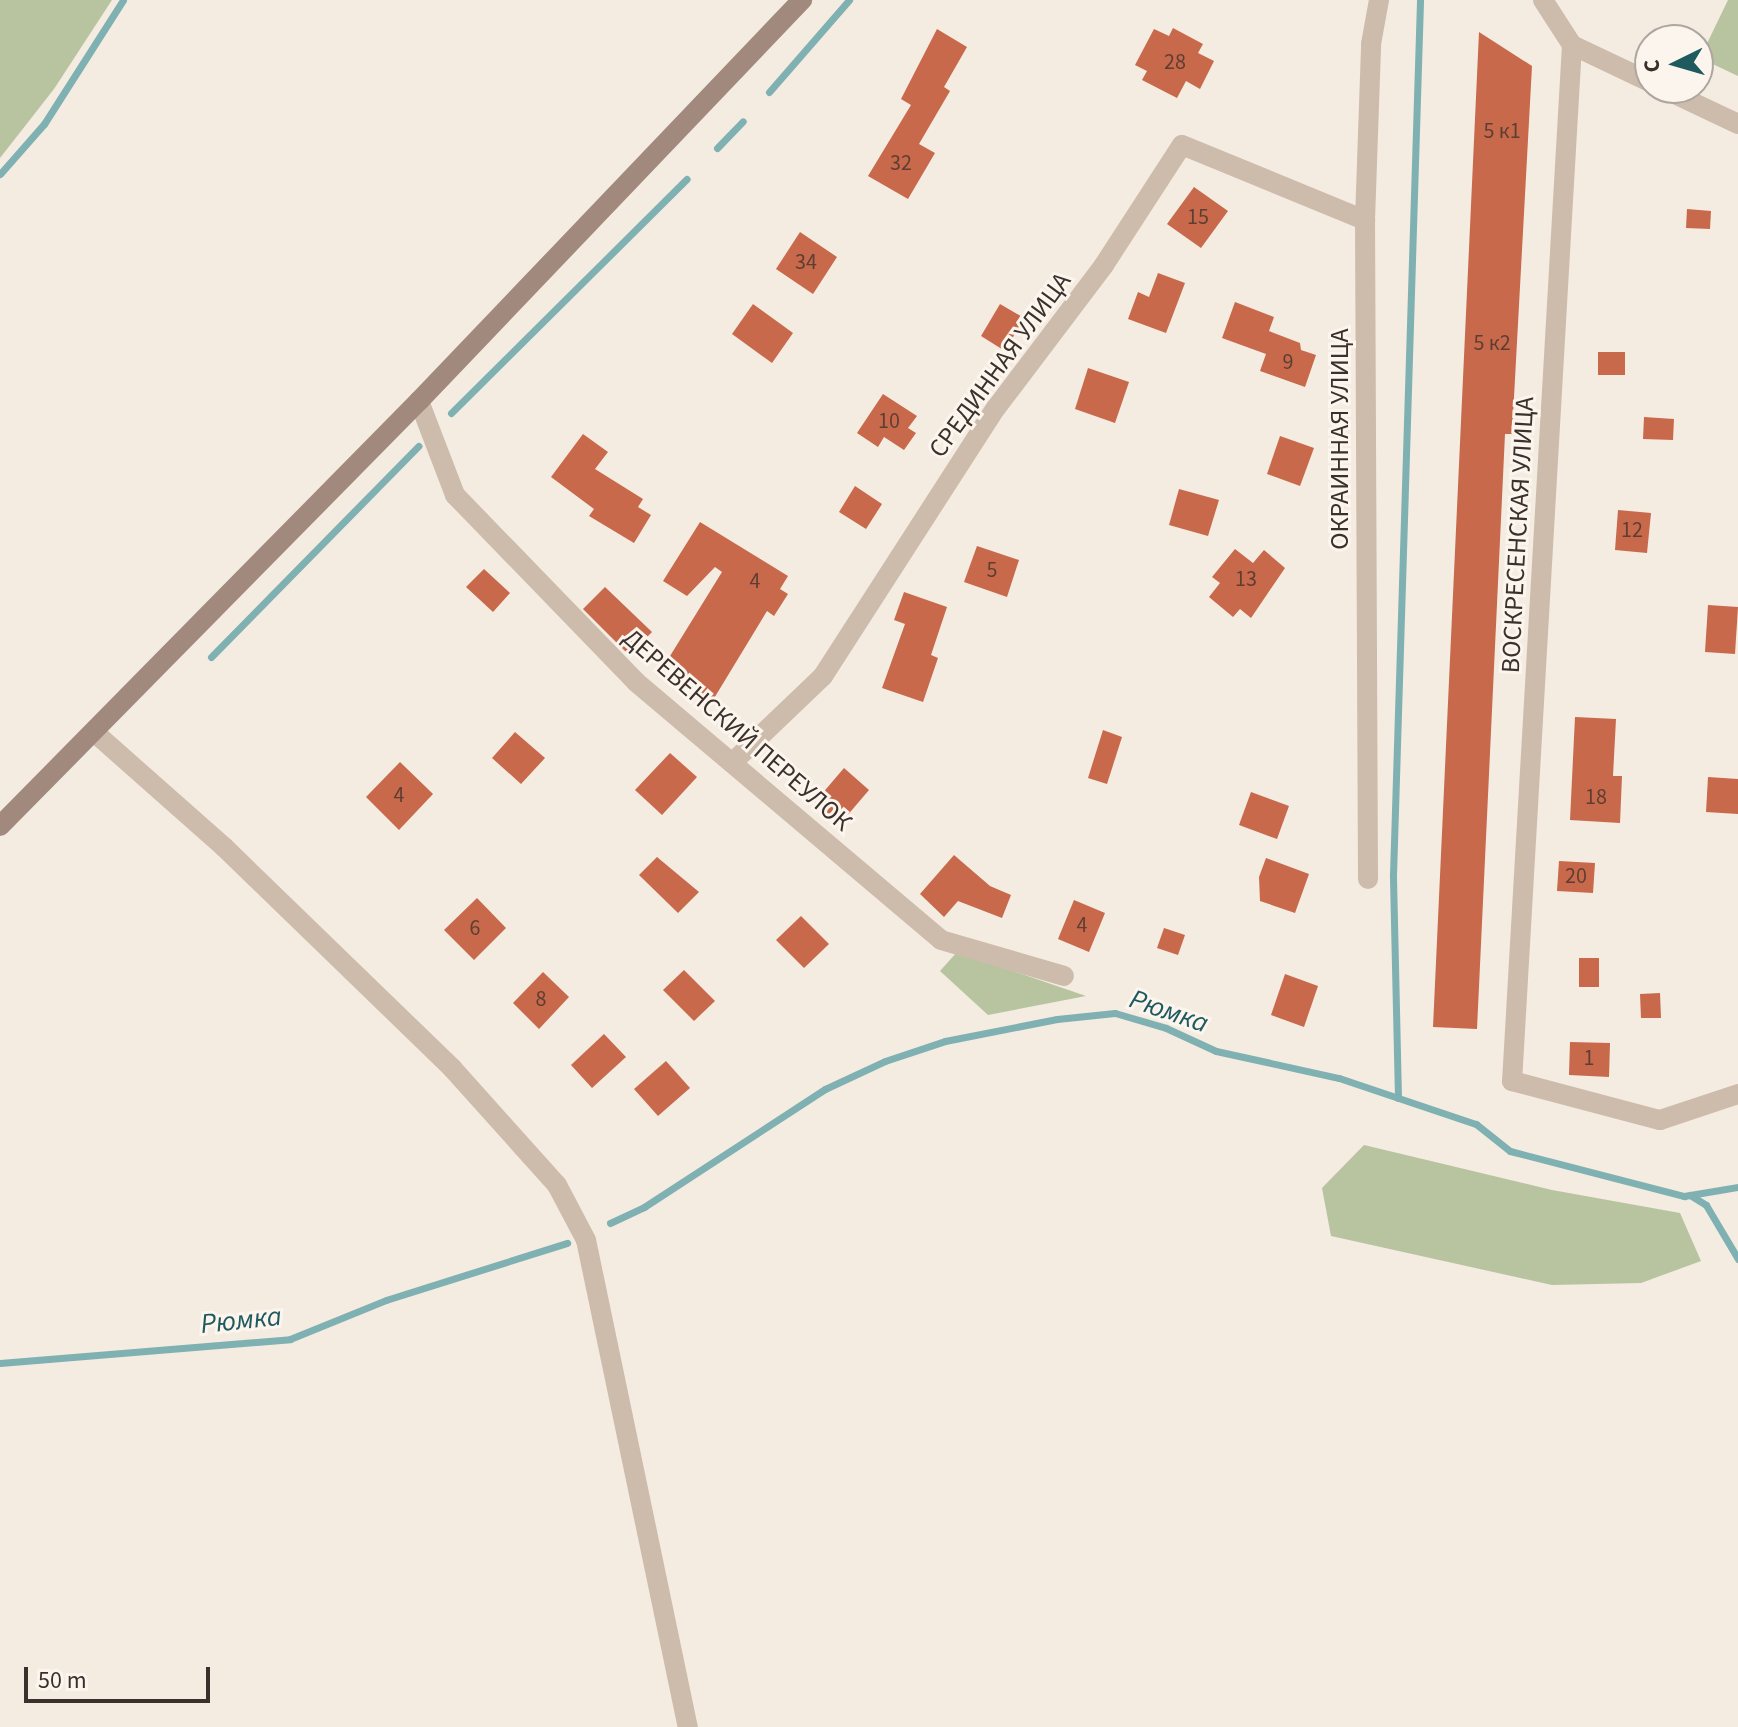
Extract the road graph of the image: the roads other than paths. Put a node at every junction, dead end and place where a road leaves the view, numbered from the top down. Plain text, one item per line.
1 (802, 0) edge
2 (1379, 0) edge
3 (1543, 0) edge
4 (1572, 45) junction
5 (1634, 74) edge
6 (1696, 104) edge
7 (1738, 124) edge
8 (1365, 220) junction
9 (419, 401) junction
10 (94, 732) junction
11 (732, 763) junction
12 (0, 826) edge
13 (1368, 879) dead end
14 (1064, 976) dead end
15 (1738, 1094) edge
16 (688, 1727) edge

1 - 9 main road
2 - 8 street, ОКРАИННАЯ УЛИЦА
3 - 4 street
4 - 5 street
4 - 15 street, ВОСКРЕСЕНСКАЯ УЛИЦА
6 - 7 street
8 - 11 street, СРЕДИННАЯ УЛИЦА
8 - 13 street, ОКРАИННАЯ УЛИЦА
9 - 10 main road
9 - 11 street, ДЕРЕВЕНСКИЙ ПЕРЕУЛОК
10 - 12 main road
10 - 16 street
11 - 14 street, ДЕРЕВЕНСКИЙ ПЕРЕУЛОК

